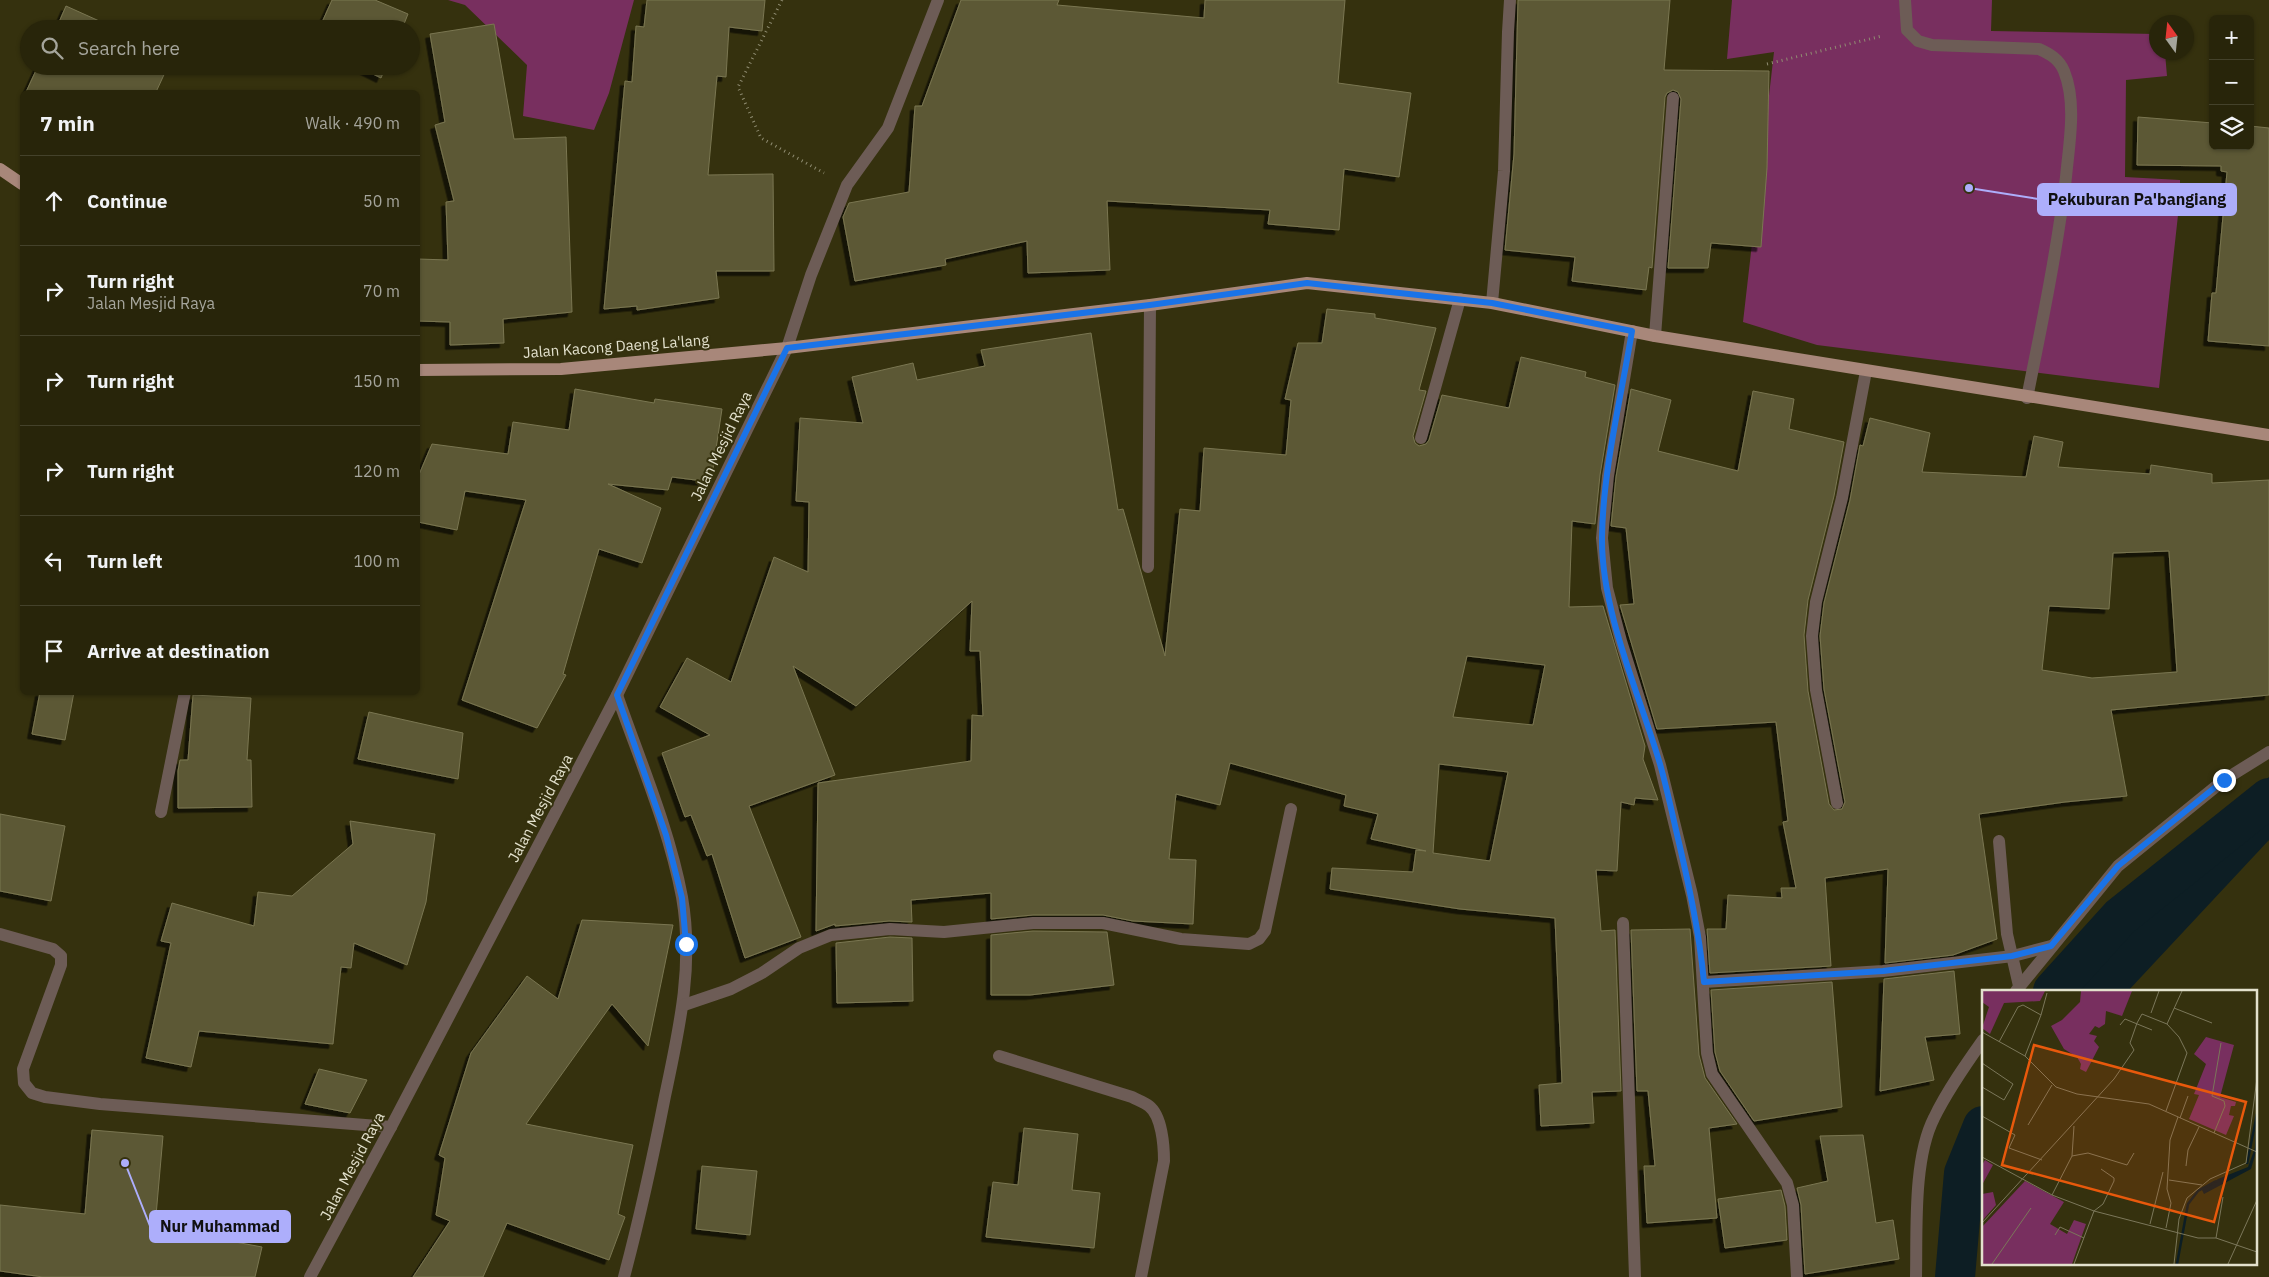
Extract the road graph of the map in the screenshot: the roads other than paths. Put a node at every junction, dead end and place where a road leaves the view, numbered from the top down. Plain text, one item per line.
1 (938, 0) edge
2 (1510, 0) edge
3 (1904, 0) edge
4 (1673, 98) dead end
5 (0, 170) edge
6 (20, 183) edge
7 (1460, 300) junction
8 (1492, 303) junction
9 (1150, 305) junction
10 (1632, 331) junction
11 (1655, 336) junction
12 (787, 348) junction
13 (420, 370) edge
14 (1866, 371) junction
15 (2027, 398) junction
16 (2269, 436) edge
17 (1421, 438) dead end
18 (1148, 567) dead end
19 (184, 695) edge
20 (617, 695) junction
21 (2269, 752) edge
22 (1837, 803) dead end
23 (1291, 809) dead end
24 (161, 812) dead end
25 (1999, 841) dead end
26 (1624, 924) dead end
27 (0, 934) edge
28 (2051, 946) junction
29 (2012, 956) junction
30 (1704, 982) junction
31 (2017, 988) edge
32 (684, 1005) junction
33 (1982, 1042) edge
34 (999, 1056) dead end
35 (392, 1127) junction
36 (310, 1277) edge
37 (624, 1277) edge
38 (1141, 1277) edge
39 (1635, 1277) edge
40 (1798, 1277) edge
41 (1916, 1277) edge

1 - 12 street, Jalan Mesjid Raya
2 - 8 street
3 - 15 street
4 - 11 street
5 - 6 main road
7 - 8 main road, Jalan Kacong Daeng La'lang
7 - 9 main road, Jalan Kacong Daeng La'lang
7 - 17 street
8 - 10 main road, Jalan Kacong Daeng La'lang
9 - 12 main road, Jalan Kacong Daeng La'lang
9 - 18 street
10 - 11 main road, Jalan Kacong Daeng La'lang
10 - 30 street
11 - 14 main road, Jalan Kacong Daeng La'lang
12 - 13 main road, Jalan Kacong Daeng La'lang
12 - 20 street, Jalan Mesjid Raya
14 - 15 main road, Jalan Kacong Daeng La'lang
14 - 22 street
15 - 16 main road, Jalan Kacong Daeng La'lang
19 - 24 street
20 - 32 street
20 - 35 street, Jalan Mesjid Raya
21 - 28 street
23 - 32 street
25 - 29 street
26 - 39 street
27 - 35 street
28 - 29 street
28 - 31 street
29 - 30 street
29 - 31 street
30 - 40 street
32 - 37 street
33 - 41 street
34 - 38 street
35 - 36 street, Jalan Mesjid Raya

